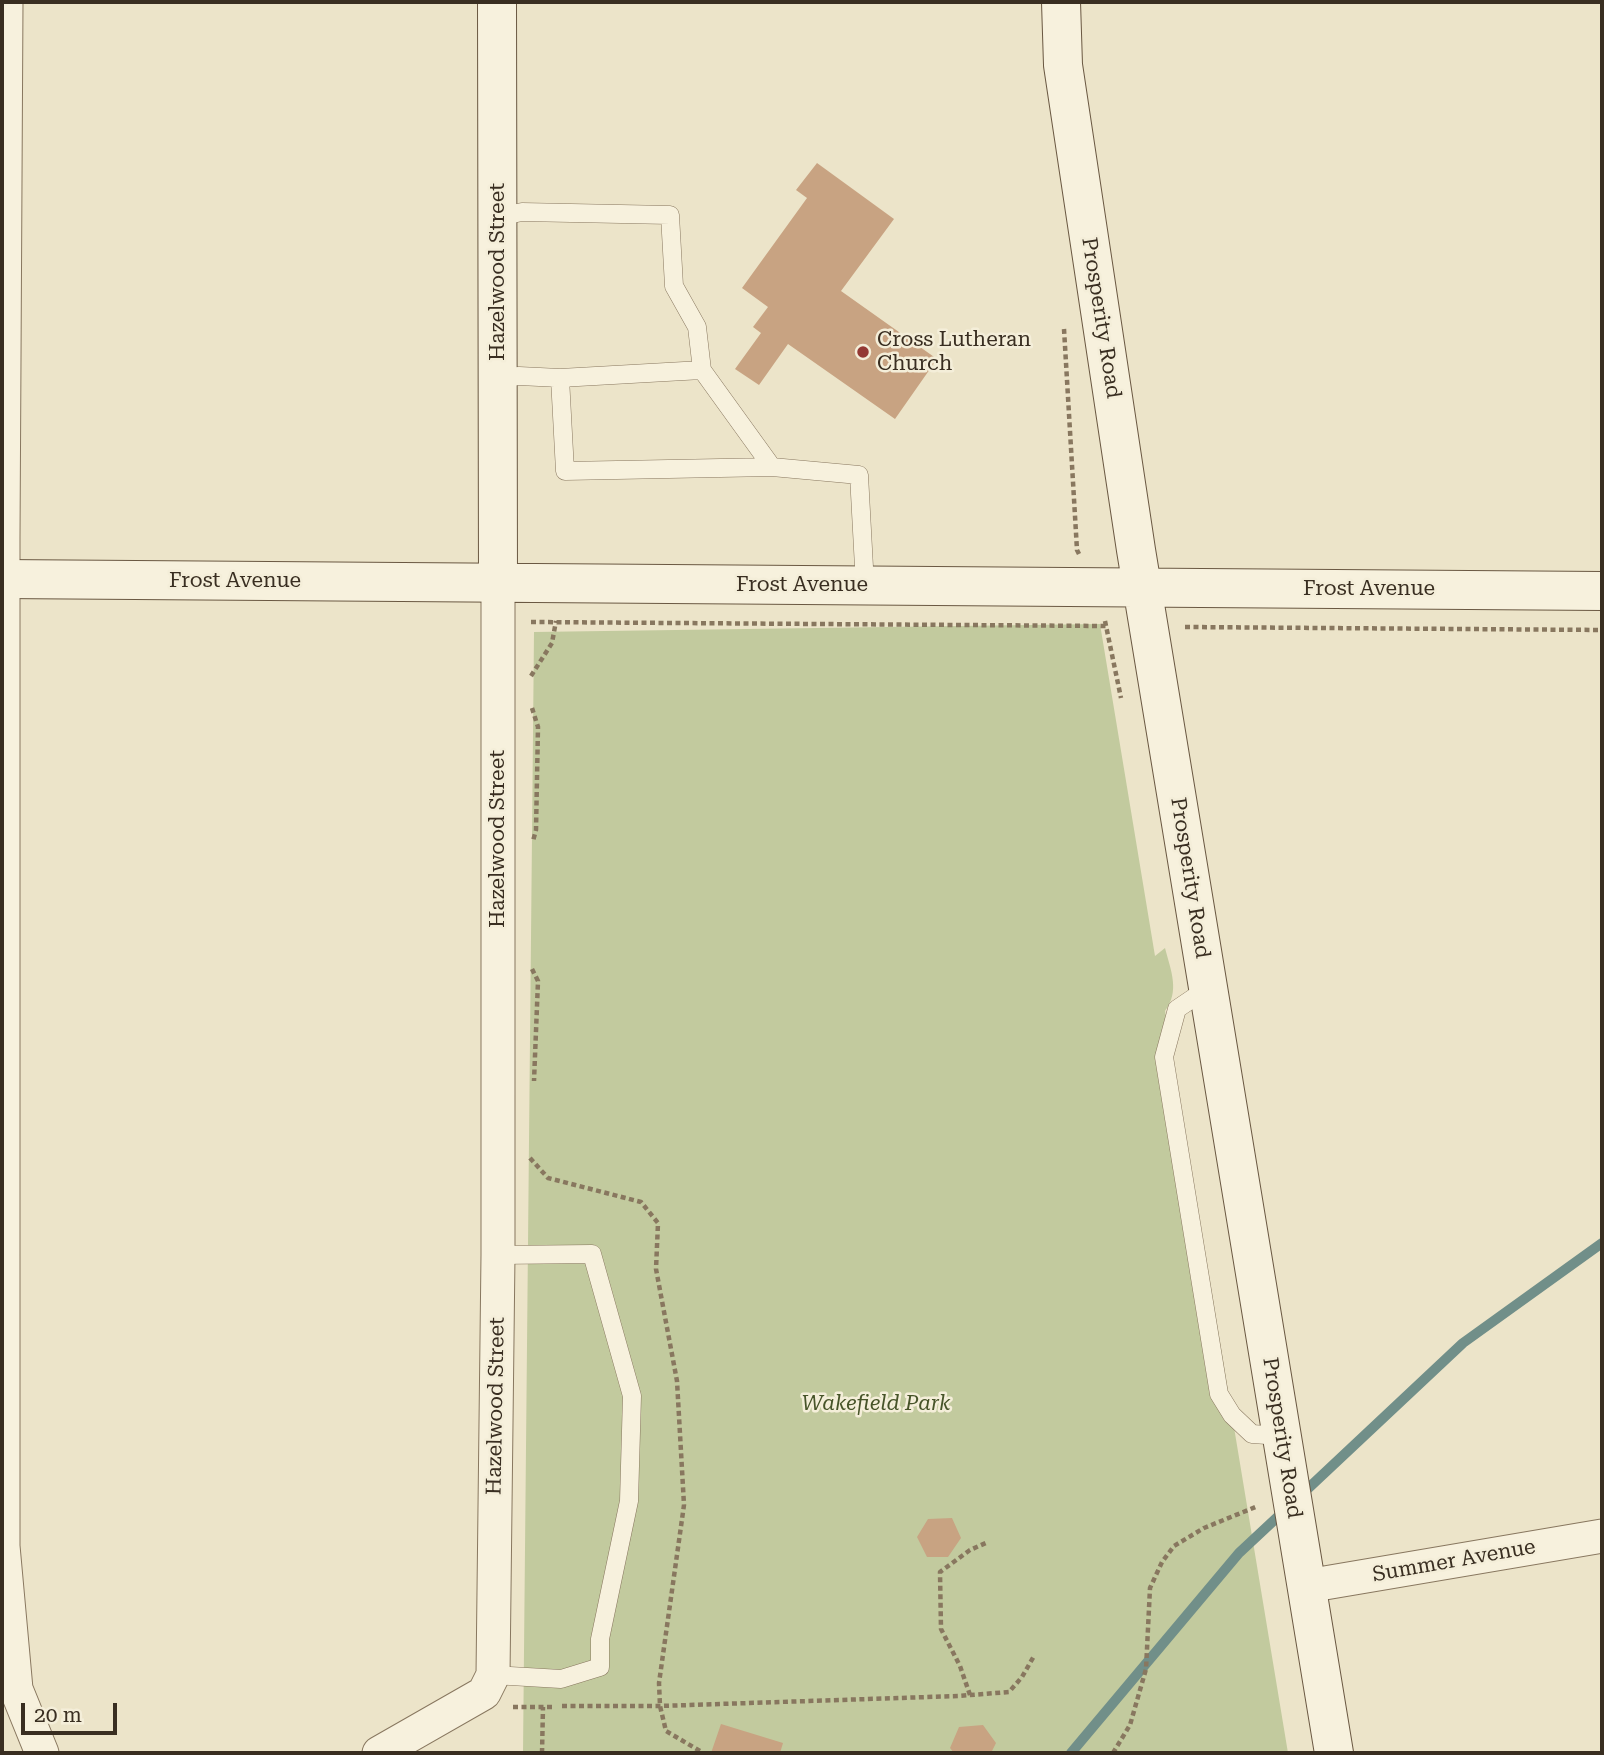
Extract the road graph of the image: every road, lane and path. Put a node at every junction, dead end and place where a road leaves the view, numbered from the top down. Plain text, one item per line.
1 (6, 2) edge
2 (497, 2) edge
3 (1061, 2) edge
4 (498, 217) junction
5 (702, 370) junction
6 (498, 378) junction
7 (560, 379) junction
8 (772, 467) junction
9 (2, 579) edge
10 (498, 583) junction
11 (557, 583) junction
12 (865, 586) junction
13 (1142, 588) junction
14 (1602, 591) edge
15 (529, 687) dead end
16 (532, 707) dead end
17 (533, 842) dead end
18 (528, 962) dead end
19 (1208, 988) junction
20 (534, 1083) dead end
21 (526, 1153) dead end
22 (498, 1255) junction
23 (1282, 1436) junction
24 (1291, 1494) junction
25 (1602, 1536) edge
26 (988, 1542) dead end
27 (1307, 1586) junction
28 (1034, 1656) dead end
29 (488, 1684) junction
30 (970, 1695) junction
31 (660, 1706) junction
32 (543, 1707) junction
33 (700, 1751) dead end
34 (42, 1753) edge
35 (379, 1753) edge
36 (542, 1753) edge
37 (1113, 1753) edge
38 (1334, 1753) edge

1 - 9 street
2 - 4 street, Hazelwood Street
3 - 13 street, Prosperity Road
4 - 5 lane
4 - 6 street, Hazelwood Street
5 - 7 lane
5 - 8 lane
6 - 7 lane
6 - 10 street, Hazelwood Street
7 - 8 lane
8 - 12 lane
9 - 10 street, Frost Avenue
9 - 34 street
10 - 11 street, Frost Avenue
10 - 22 street, Hazelwood Street
11 - 12 street, Frost Avenue
11 - 15 path
12 - 13 street, Frost Avenue
13 - 14 street, Frost Avenue
13 - 19 street, Prosperity Road
16 - 17 path
18 - 20 path
19 - 23 street, Prosperity Road
19 - 23 lane
21 - 31 path
22 - 29 street, Hazelwood Street
22 - 29 lane
23 - 24 street, Prosperity Road
24 - 27 street, Prosperity Road
24 - 37 path
25 - 27 street, Summer Avenue
26 - 30 path
27 - 38 street, Prosperity Road
28 - 30 path
29 - 32 path
29 - 35 street
30 - 31 path
31 - 32 path
31 - 33 path
32 - 36 path

